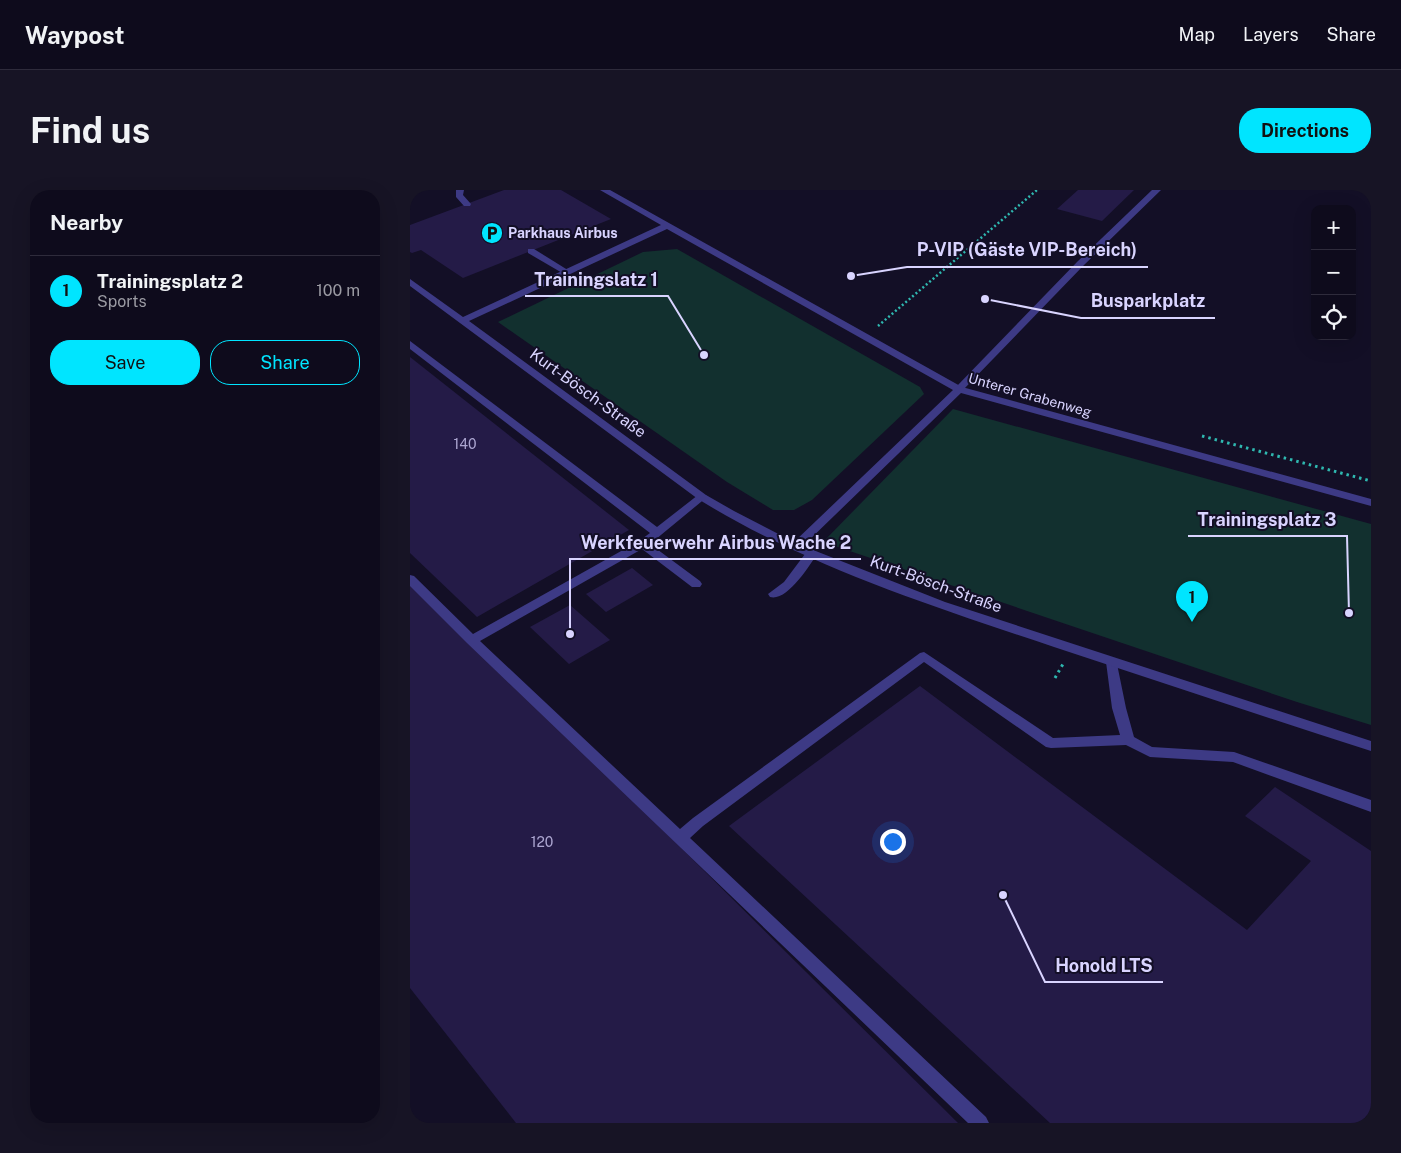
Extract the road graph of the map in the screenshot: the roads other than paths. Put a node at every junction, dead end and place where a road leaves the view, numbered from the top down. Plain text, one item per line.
1 (460, 190) edge
2 (604, 190) edge
3 (1157, 190) edge
4 (467, 204) dead end
5 (668, 226) junction
6 (531, 251) dead end
7 (567, 272) junction
8 (410, 282) edge
9 (462, 321) junction
10 (410, 344) edge
11 (959, 389) junction
12 (702, 497) junction
13 (1371, 503) edge
14 (657, 533) junction
15 (643, 544) junction
16 (796, 547) junction
17 (812, 553) junction
18 (410, 579) edge
19 (696, 584) dead end
20 (774, 594) dead end
21 (471, 640) junction
22 (1112, 662) junction
23 (1128, 740) junction
24 (1371, 746) edge
25 (1371, 806) edge
26 (680, 838) junction
27 (980, 1123) edge

1 - 4 street
2 - 5 street, Unterer Grabenweg
3 - 11 street
5 - 7 street
5 - 11 street, Unterer Grabenweg
6 - 7 street
7 - 9 street
8 - 9 street, Kurt-Bösch-Straße
9 - 12 street, Kurt-Bösch-Straße
10 - 14 street
11 - 13 street, Unterer Grabenweg
11 - 16 street
12 - 14 street
12 - 16 street, Kurt-Bösch-Straße
14 - 15 street
15 - 19 street
15 - 21 street
16 - 17 street, Kurt-Bösch-Straße
17 - 20 street
17 - 22 street, Kurt-Bösch-Straße
18 - 21 street
21 - 26 street
22 - 23 street
22 - 24 street, Kurt-Bösch-Straße
23 - 25 street
23 - 26 street
26 - 27 street

